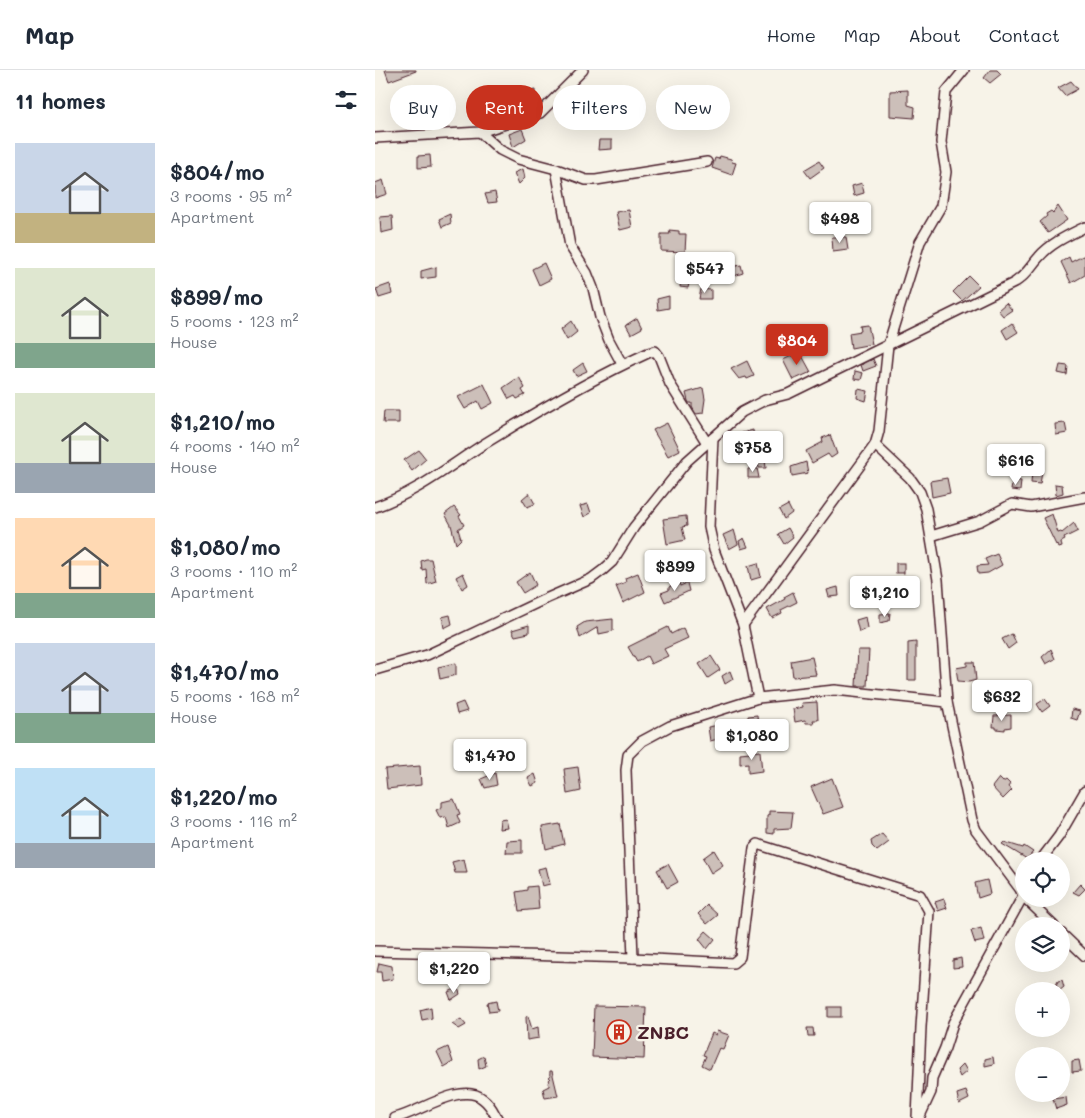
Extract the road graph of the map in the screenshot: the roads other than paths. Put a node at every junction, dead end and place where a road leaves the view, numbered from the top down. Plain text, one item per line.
1 (583, 70) edge
2 (964, 70) edge
3 (480, 132) junction
4 (375, 138) edge
5 (707, 162) dead end
6 (556, 169) junction
7 (1085, 227) edge
8 (888, 345) junction
9 (622, 364) junction
10 (710, 440) junction
11 (875, 445) junction
12 (1085, 497) edge
13 (375, 507) edge
14 (931, 536) junction
15 (743, 625) junction
16 (375, 670) edge
17 (757, 698) junction
18 (947, 702) junction
19 (1085, 792) edge
20 (1047, 852) edge
21 (1015, 882) edge
22 (1015, 907) edge
23 (1036, 907) edge
24 (1046, 917) edge
25 (1070, 942) edge
26 (375, 951) edge
27 (1085, 956) edge
28 (633, 958) junction
29 (395, 1118) edge
30 (497, 1118) edge
31 (918, 1118) edge

1 - 3 street
2 - 8 street
3 - 4 street
3 - 6 street
5 - 6 street
6 - 9 street
7 - 8 street
8 - 10 street
8 - 11 street
9 - 10 street
9 - 13 street
10 - 15 street
10 - 16 street
11 - 14 street
11 - 15 street
12 - 14 street
14 - 18 street
15 - 17 street
17 - 18 street
17 - 28 street
18 - 21 street
19 - 20 street
22 - 31 street
23 - 24 street
25 - 27 street
26 - 28 street
28 - 31 street
29 - 30 street

